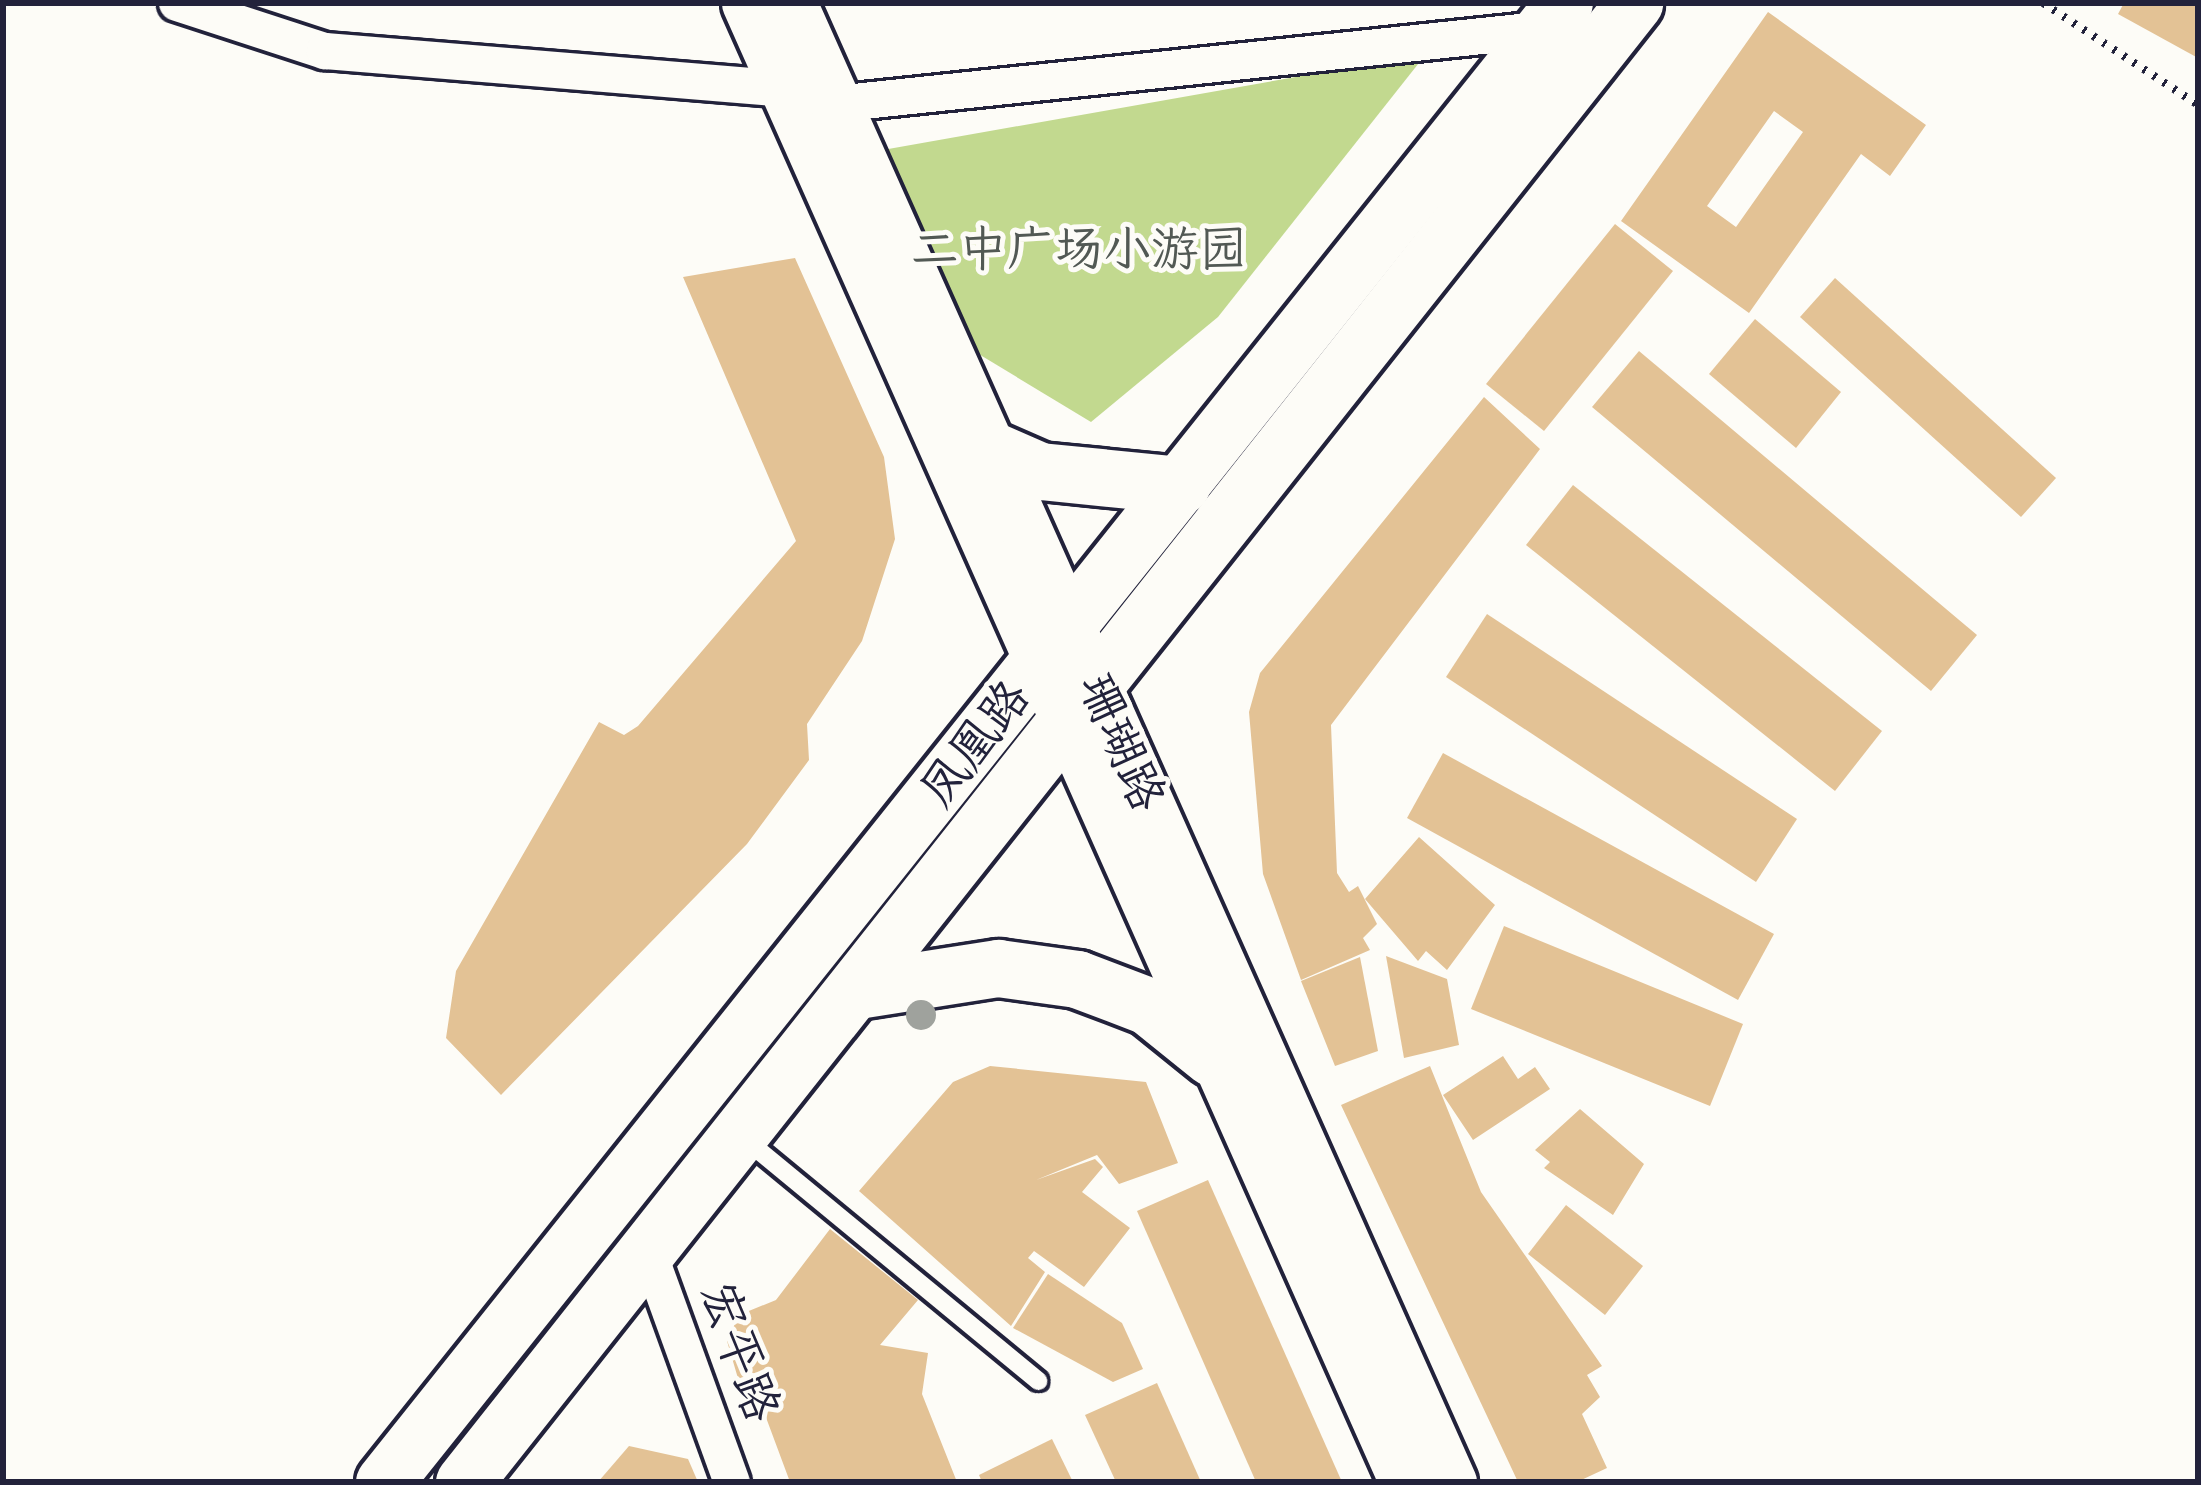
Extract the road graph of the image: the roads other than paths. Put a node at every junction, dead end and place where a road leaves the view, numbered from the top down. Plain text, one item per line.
1 (177, 3) edge
2 (747, 3) edge
3 (790, 3) edge
4 (1634, 3) edge
5 (1551, 16) edge
6 (784, 89) junction
7 (835, 104) junction
8 (1323, 300) junction
9 (1370, 338) junction
10 (987, 448) junction
11 (1181, 484) junction
12 (1053, 650) junction
13 (1079, 709) junction
14 (857, 990) junction
15 (1211, 1057) junction
16 (743, 1137) junction
17 (650, 1256) junction
18 (1038, 1381) dead end
19 (384, 1482) edge
20 (464, 1482) edge
21 (733, 1482) edge
22 (1405, 1482) edge
23 (1450, 1482) edge

1 - 6 street
2 - 6 main road, 珊瑚路
3 - 7 main road, 珊瑚路
4 - 9 main road, 凤凰路
5 - 7 street
5 - 8 main road, 凤凰路
6 - 12 main road, 珊瑚路
7 - 10 main road, 珊瑚路
8 - 9 main road
8 - 11 main road, 凤凰路
9 - 13 main road, 凤凰路
10 - 11 main road
10 - 12 main road, 珊瑚路
11 - 12 main road, 凤凰路
12 - 13 main road, 珊瑚路
12 - 19 main road, 凤凰路
13 - 14 main road, 凤凰路
13 - 15 main road, 珊瑚路
13 - 23 main road, 珊瑚路
14 - 15 main road
14 - 16 main road, 凤凰路
15 - 22 main road, 珊瑚路
16 - 17 main road, 凤凰路
16 - 18 lane
17 - 20 main road, 凤凰路
17 - 21 street, 宏平路

